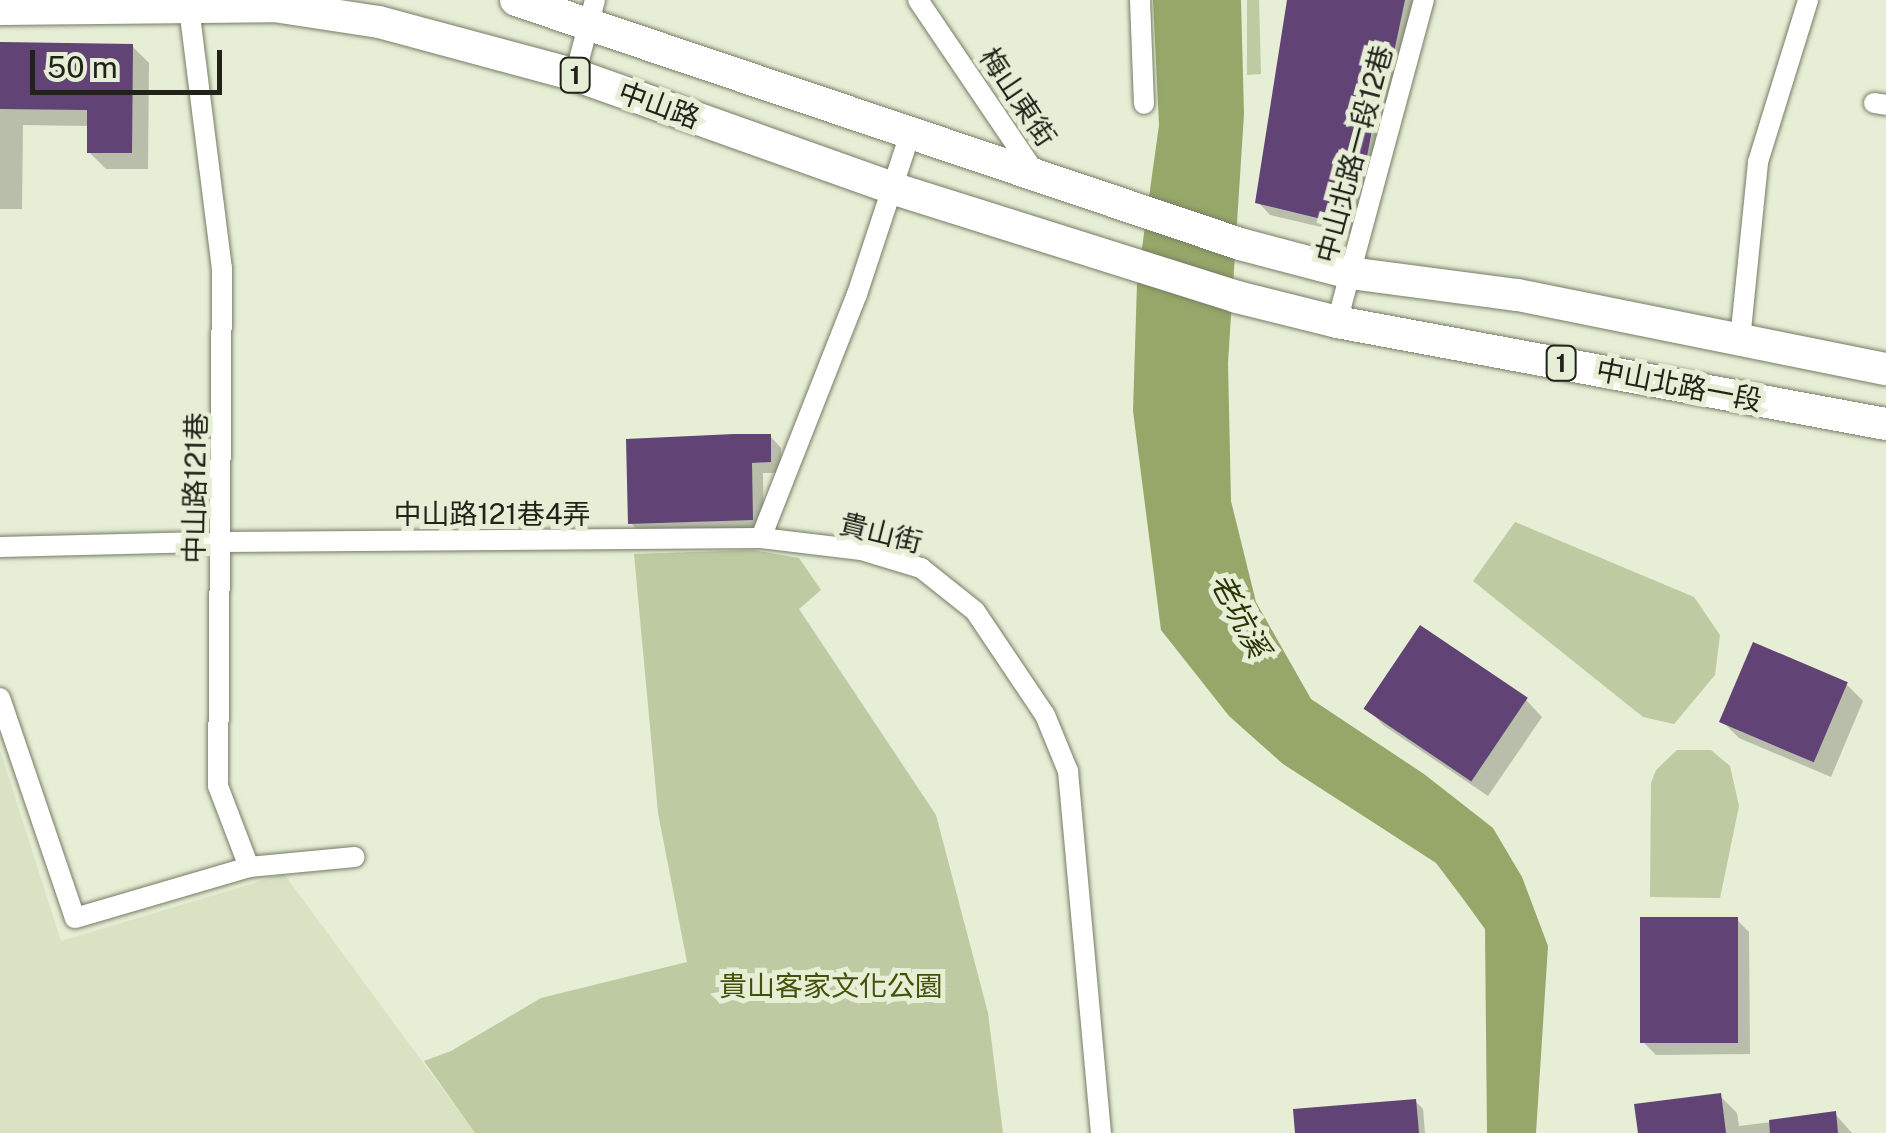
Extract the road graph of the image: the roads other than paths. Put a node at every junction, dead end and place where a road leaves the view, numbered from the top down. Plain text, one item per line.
1 (516, 0) edge
2 (918, 0) edge
3 (1140, 0) edge
4 (1424, 0) edge
5 (1808, 0) edge
6 (188, 2) edge
7 (0, 10) edge
8 (592, 11) edge
9 (575, 75) junction
10 (1144, 104) dead end
11 (910, 134) junction
12 (1037, 175) junction
13 (892, 188) junction
14 (1240, 244) joint
15 (1350, 273) junction
16 (1237, 297) joint
17 (1337, 322) junction
18 (1740, 340) junction
19 (1886, 369) edge
20 (1886, 424) edge
21 (761, 538) junction
22 (214, 542) junction
23 (0, 547) edge
24 (0, 698) edge
25 (356, 858) dead end
26 (249, 866) junction
27 (1101, 1133) edge

1 - 8 main road, 中山路 / 1
2 - 12 street, 梅山東街
3 - 10 street
4 - 15 street, 中山北路一段12巷
5 - 18 street
6 - 7 main road, 中山路 / 1
6 - 9 main road, 中山路 / 1
6 - 22 street, 中山路121巷
8 - 9 street
8 - 11 main road, 中山路 / 1
9 - 13 main road, 中山路 / 1
11 - 12 main road, 中山路 / 1
11 - 13 street
12 - 14 main road, 中山路 / 1
13 - 16 main road, 中山路 / 1
13 - 21 street
14 - 15 main road, 中山北路一段 / 1
15 - 17 street, 中山北路一段12巷
15 - 18 main road, 中山北路一段 / 1
16 - 17 main road, 中山北路一段 / 1
17 - 20 main road, 中山北路一段 / 1
18 - 19 main road, 中山北路一段 / 1
21 - 22 street, 中山路121巷4弄
21 - 27 street, 貴山街
22 - 23 street, 中山路121巷4弄
22 - 26 street, 中山路121巷
24 - 26 street
25 - 26 street

